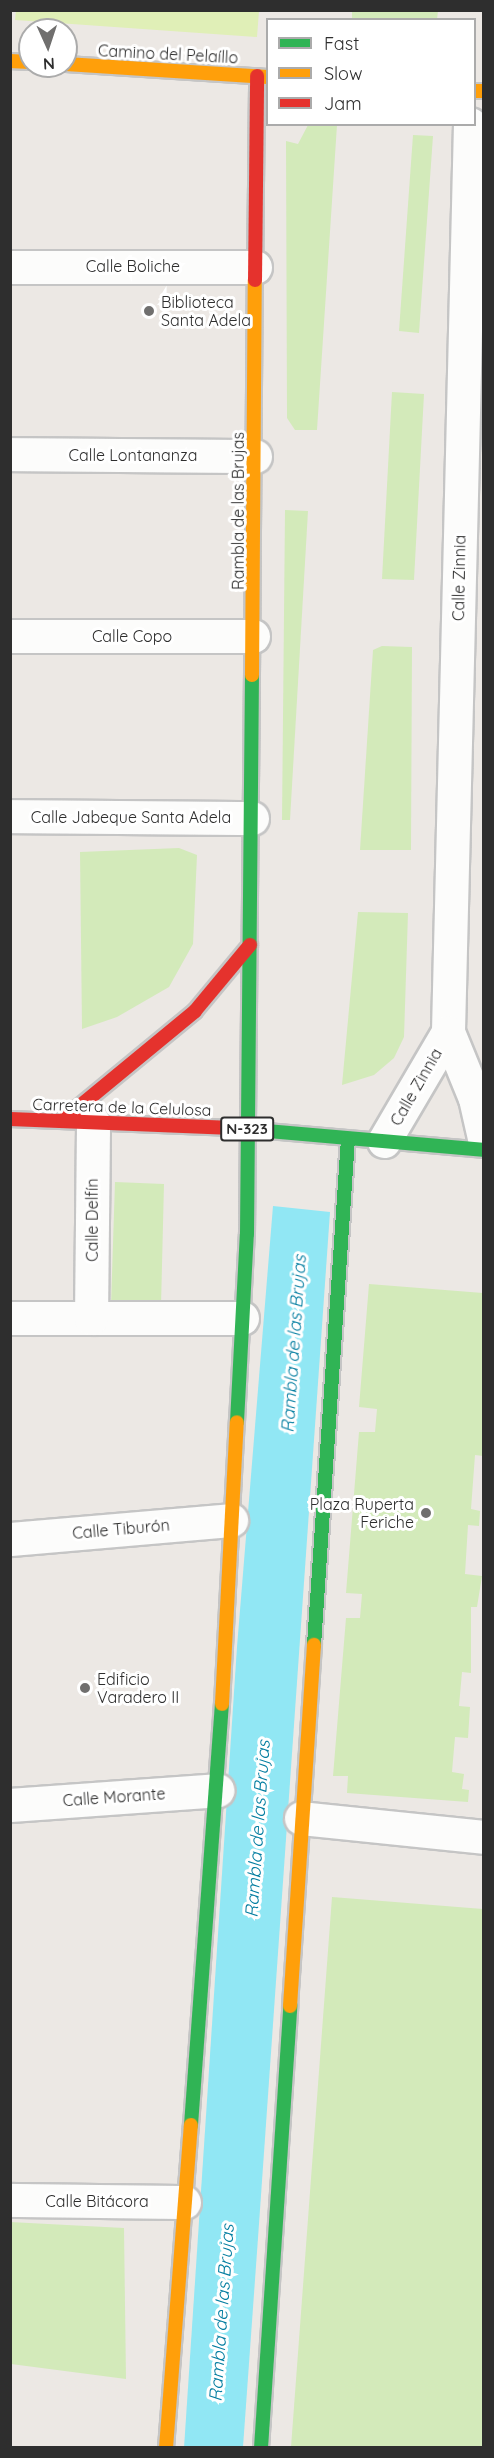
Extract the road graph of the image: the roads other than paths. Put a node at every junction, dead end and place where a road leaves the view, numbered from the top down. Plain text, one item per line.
1 (78, 65) edge
2 (262, 76) edge
3 (470, 126) edge
4 (10, 267) edge
5 (255, 267) junction
6 (10, 454) edge
7 (255, 456) junction
8 (10, 636) edge
9 (254, 636) junction
10 (10, 816) edge
11 (252, 818) junction
12 (250, 945) junction
13 (448, 1032) junction
14 (10, 1119) edge
15 (78, 1121) junction
16 (247, 1129) junction
17 (483, 1138) edge
18 (348, 1139) junction
19 (384, 1141) junction
20 (483, 1150) edge
21 (10, 1318) edge
22 (91, 1318) junction
23 (242, 1318) junction
24 (231, 1520) junction
25 (10, 1539) edge
26 (217, 1790) junction
27 (10, 1805) edge
28 (302, 1818) junction
29 (483, 1838) edge
30 (10, 2200) edge
31 (184, 2202) junction
32 (166, 2448) edge
33 (261, 2448) edge

1 - 2 main road, Camino del Pelaíllo
2 - 5 main road, Rambla de las Brujas
3 - 13 street, Calle Zinnia
4 - 5 street, Calle Boliche
5 - 7 main road, Rambla de las Brujas
6 - 7 street, Calle Lontananza
7 - 9 main road, Rambla de las Brujas
8 - 9 street, Calle Copo
9 - 11 main road, Rambla de las Brujas
10 - 11 street, Calle Jabeque Santa Adela
11 - 12 main road, Rambla de las Brujas
12 - 15 main road
12 - 16 main road, Rambla de las Brujas
13 - 17 street, Calle Zinnia
13 - 19 street, Calle Zinnia
14 - 15 main road, Carretera de la Celulosa / N-323
15 - 16 main road, Carretera de la Celulosa / N-323
15 - 22 street, Calle Delfín
16 - 18 main road, Carretera de la Celulosa / N-323
16 - 23 main road, Rambla de las Brujas
18 - 19 main road, Carretera de la Celulosa / N-323
18 - 28 main road
19 - 20 main road, Carretera de la Celulosa / N-323
21 - 22 street
22 - 23 street
23 - 24 main road, Rambla de las Brujas
24 - 25 street, Calle Tiburón
24 - 26 main road, Rambla de las Brujas
26 - 27 street, Calle Morante
26 - 31 main road, Rambla de las Brujas
28 - 29 street
28 - 33 main road
30 - 31 street, Calle Bitácora
31 - 32 main road, Rambla de las Brujas

